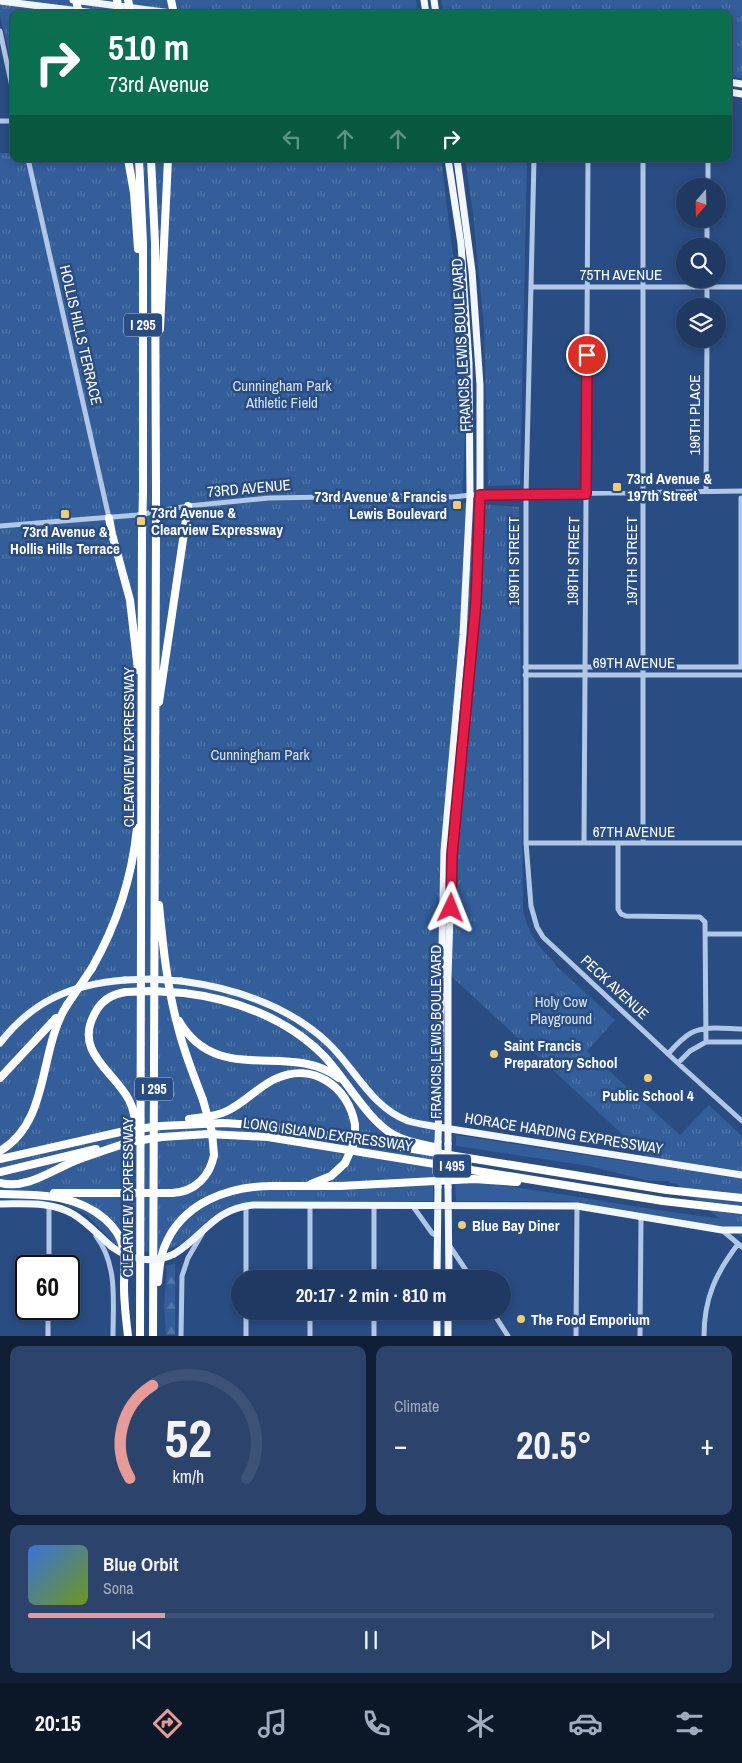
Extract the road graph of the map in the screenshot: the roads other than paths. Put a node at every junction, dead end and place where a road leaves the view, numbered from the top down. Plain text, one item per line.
1 (75, 0) edge
2 (0, 1) edge
3 (64, 10) edge
4 (151, 10) edge
5 (0, 31) edge
6 (10, 77) edge
7 (29, 162) edge
8 (129, 162) edge
9 (139, 162) edge
10 (151, 162) edge
11 (168, 162) edge
12 (448, 162) edge
13 (456, 162) edge
14 (534, 162) edge
15 (588, 162) edge
16 (643, 162) edge
17 (708, 162) edge
18 (708, 178) edge
19 (588, 286) junction
20 (531, 287) junction
21 (643, 287) junction
22 (676, 287) edge
23 (726, 287) edge
24 (742, 287) edge
25 (143, 308) junction
26 (707, 348) edge
27 (156, 401) junction
28 (706, 491) junction
29 (742, 491) edge
30 (643, 493) junction
31 (586, 494) junction
32 (470, 495) junction
33 (480, 495) junction
34 (526, 495) junction
35 (741, 498) edge
36 (188, 506) junction
37 (109, 518) junction
38 (0, 526) edge
39 (643, 667) junction
40 (742, 667) edge
41 (525, 668) junction
42 (585, 671) junction
43 (525, 675) junction
44 (643, 675) junction
45 (742, 675) edge
46 (142, 716) junction
47 (155, 734) junction
48 (142, 781) junction
49 (526, 843) junction
50 (584, 843) junction
51 (618, 843) junction
52 (643, 843) junction
53 (742, 844) edge
54 (155, 862) junction
55 (706, 934) junction
56 (742, 934) edge
57 (170, 994) junction
58 (67, 1005) junction
59 (706, 1029) junction
60 (742, 1029) edge
61 (706, 1042) junction
62 (742, 1042) edge
63 (0, 1043) edge
64 (668, 1054) junction
65 (678, 1063) junction
66 (0, 1078) edge
67 (353, 1091) junction
68 (742, 1121) edge
69 (162, 1126) junction
70 (438, 1128) junction
71 (448, 1129) junction
72 (129, 1142) junction
73 (0, 1151) edge
74 (0, 1160) edge
75 (504, 1163) junction
76 (0, 1172) edge
77 (140, 1175) junction
78 (742, 1175) edge
79 (3, 1184) edge
80 (269, 1186) junction
81 (588, 1189) junction
82 (0, 1194) edge
83 (742, 1198) edge
84 (0, 1204) edge
85 (310, 1205) junction
86 (374, 1205) junction
87 (49, 1206) junction
88 (246, 1206) junction
89 (412, 1206) junction
90 (438, 1206) junction
91 (448, 1206) junction
92 (577, 1206) junction
93 (742, 1210) edge
94 (641, 1218) junction
95 (86, 1224) junction
96 (208, 1224) junction
97 (722, 1230) junction
98 (742, 1230) edge
99 (437, 1236) junction
100 (450, 1245) junction
101 (740, 1246) edge
102 (49, 1255) edge
103 (246, 1270) edge
104 (310, 1270) edge
105 (374, 1270) edge
106 (437, 1270) edge
107 (449, 1270) edge
108 (466, 1270) edge
109 (153, 1316) junction
110 (48, 1320) edge
111 (246, 1320) edge
112 (310, 1320) edge
113 (374, 1320) edge
114 (437, 1320) edge
115 (448, 1320) edge
116 (498, 1320) edge
117 (48, 1336) edge
118 (113, 1336) edge
119 (128, 1336) edge
120 (140, 1336) edge
121 (153, 1336) edge
122 (180, 1336) edge
123 (246, 1336) edge
124 (310, 1336) edge
125 (374, 1336) edge
126 (437, 1336) edge
127 (448, 1336) edge
128 (508, 1336) edge
129 (576, 1336) edge
130 (640, 1336) edge
131 (704, 1336) edge

1 - 4 main road
2 - 3 main road
5 - 6 street
7 - 37 street, HOLLIS HILLS TERRACE
8 - 25 highway
9 - 25 highway, CLEARVIEW EXPRESSWAY / I 295
10 - 27 highway, CLEARVIEW EXPRESSWAY / I 295
11 - 27 highway
12 - 32 main road, FRANCIS LEWIS BOULEVARD
13 - 33 main road, FRANCIS LEWIS BOULEVARD
14 - 20 street, 199TH STREET
15 - 19 street, 198TH STREET
16 - 21 street, 197TH STREET
17 - 18 street
19 - 20 street, 75TH AVENUE
19 - 21 street, 75TH AVENUE
19 - 31 street, 198TH STREET
20 - 34 street, 199TH STREET
21 - 22 street, 75TH AVENUE
21 - 30 street, 197TH STREET
23 - 24 street, 75TH AVENUE
25 - 46 highway, CLEARVIEW EXPRESSWAY / I 295, bridge
26 - 28 street, 196TH PLACE
27 - 47 highway, CLEARVIEW EXPRESSWAY / I 295, bridge
28 - 29 street, 73RD AVENUE
28 - 30 street, 73RD AVENUE
30 - 31 street, 73RD AVENUE
30 - 39 street, 197TH STREET
31 - 34 street, 73RD AVENUE
31 - 42 street, 198TH STREET
32 - 33 street, 73RD AVENUE
32 - 36 street, 73RD AVENUE
32 - 70 main road, FRANCIS LEWIS BOULEVARD
33 - 34 street, 73RD AVENUE
33 - 71 main road, FRANCIS LEWIS BOULEVARD
34 - 41 street, 199TH STREET
35 - 40 street
36 - 37 street, 73RD AVENUE
36 - 47 highway
37 - 38 street, 73RD AVENUE
37 - 46 highway
39 - 40 street, 69TH AVENUE
39 - 42 street, 69TH AVENUE
39 - 44 street, 197TH STREET
41 - 42 street, 69TH AVENUE
41 - 43 street, 199TH STREET
42 - 43 street, 69TH AVENUE
42 - 44 street, 69TH AVENUE
42 - 50 street, 198TH STREET
43 - 49 street, 199TH STREET
44 - 45 street, 69TH AVENUE
44 - 52 street, 197TH STREET
46 - 48 highway, CLEARVIEW EXPRESSWAY / I 295
47 - 54 highway, CLEARVIEW EXPRESSWAY / I 295
48 - 58 highway, bridge
48 - 77 highway, CLEARVIEW EXPRESSWAY / I 295
49 - 50 street, 67TH AVENUE
49 - 64 street, PECK AVENUE
50 - 51 street, 67TH AVENUE
51 - 52 street, 67TH AVENUE
51 - 55 street
52 - 53 street, 67TH AVENUE
54 - 57 highway
54 - 109 highway, CLEARVIEW EXPRESSWAY / I 295
55 - 56 street
55 - 59 street
57 - 67 highway
57 - 82 highway, bridge
58 - 66 highway
58 - 73 highway
59 - 60 street
59 - 61 street
59 - 64 street
61 - 62 street
61 - 65 street
63 - 70 main road, HORACE HARDING EXPRESSWAY, bridge
64 - 65 street, PECK AVENUE
65 - 68 street, PECK AVENUE
67 - 75 highway
67 - 77 highway, bridge
69 - 74 highway, LONG ISLAND EXPRESSWAY / I 495, bridge
69 - 75 highway, LONG ISLAND EXPRESSWAY / I 495
69 - 80 highway, bridge
70 - 71 main road, HORACE HARDING EXPRESSWAY
70 - 90 main road, FRANCIS LEWIS BOULEVARD, bridge
71 - 78 main road, HORACE HARDING EXPRESSWAY
71 - 91 main road, FRANCIS LEWIS BOULEVARD, bridge
72 - 76 highway, LONG ISLAND EXPRESSWAY / I 495
72 - 79 highway
72 - 81 highway, LONG ISLAND EXPRESSWAY / I 495, bridge
75 - 83 highway, LONG ISLAND EXPRESSWAY / I 495
77 - 120 highway, CLEARVIEW EXPRESSWAY / I 295
80 - 81 highway
80 - 109 highway
81 - 93 highway, LONG ISLAND EXPRESSWAY / I 495
82 - 119 highway
84 - 87 main road
85 - 86 main road
85 - 88 main road
85 - 104 street
86 - 89 main road
86 - 105 street
87 - 95 main road
87 - 102 street
88 - 96 main road
88 - 103 street
89 - 90 main road
89 - 99 street
90 - 91 main road
90 - 99 main road, FRANCIS LEWIS BOULEVARD
91 - 92 main road
91 - 100 main road, FRANCIS LEWIS BOULEVARD
92 - 94 main road
92 - 129 street
94 - 97 main road
94 - 130 street
95 - 96 main road, bridge
95 - 118 street, CLEARVIEW EXPRESSWAY
96 - 122 street
97 - 98 main road
97 - 101 street
99 - 106 main road, FRANCIS LEWIS BOULEVARD
100 - 107 main road, FRANCIS LEWIS BOULEVARD
100 - 108 street
101 - 131 street
109 - 121 highway, CLEARVIEW EXPRESSWAY / I 295
110 - 117 street
111 - 123 street
112 - 124 street
113 - 125 street
114 - 126 main road
115 - 127 main road
116 - 128 street

